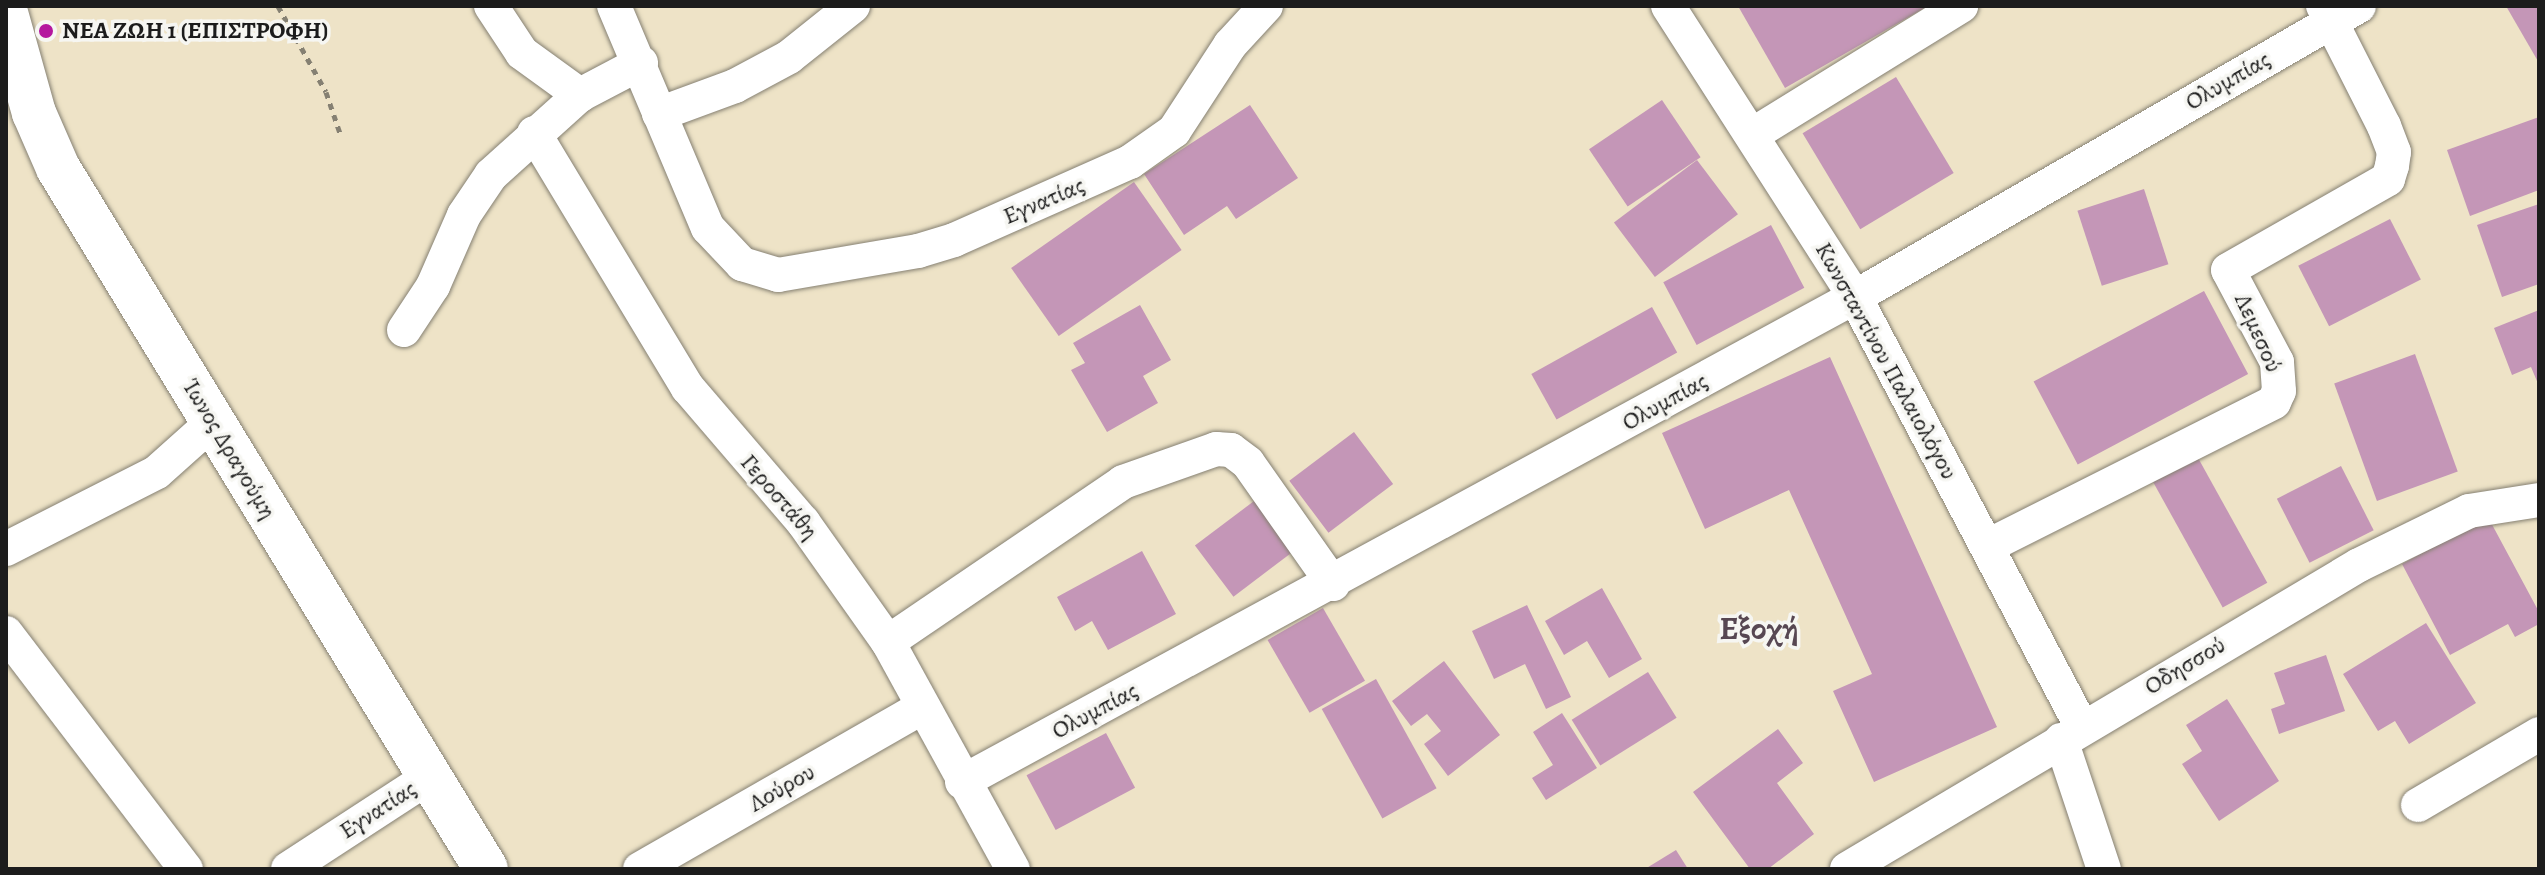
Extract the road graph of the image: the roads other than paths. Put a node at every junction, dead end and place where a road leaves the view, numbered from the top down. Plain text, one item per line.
1 (491, 6) edge
2 (614, 6) edge
3 (853, 6) edge
4 (1266, 6) edge
5 (1668, 6) edge
6 (1961, 6) edge
7 (2338, 11) edge
8 (6, 13) edge
9 (641, 63) junction
10 (580, 95) junction
11 (659, 114) junction
12 (534, 133) junction
13 (1752, 135) junction
14 (1855, 297) junction
15 (404, 330) dead end
16 (213, 422) junction
17 (2539, 500) edge
18 (1988, 546) junction
19 (6, 549) edge
20 (1333, 584) junction
21 (6, 633) edge
22 (888, 642) junction
23 (923, 707) junction
24 (2072, 734) junction
25 (2539, 734) edge
26 (429, 777) junction
27 (962, 782) junction
28 (2418, 805) dead end
29 (186, 869) edge
30 (288, 869) edge
31 (486, 869) edge
32 (640, 869) edge
33 (1013, 869) edge
34 (1847, 869) edge
35 (2104, 869) edge

1 - 10 street
2 - 9 street
3 - 11 street
4 - 11 street, Εγνατίας
5 - 13 street, Κωνσταντίνου Παλαιολόγου
6 - 13 street
7 - 14 street, Ολυμπίας
7 - 18 street, Λεμεσού
8 - 16 main road, Ίωνος Δραγούμη
9 - 10 street
9 - 11 street
10 - 12 street
12 - 15 street
12 - 22 street, Γεροστάθη
13 - 14 street, Κωνσταντίνου Παλαιολόγου
14 - 18 street, Κωνσταντίνου Παλαιολόγου
14 - 20 street, Ολυμπίας
16 - 19 street
16 - 26 main road, Ίωνος Δραγούμη
17 - 24 street, Οδησσού
18 - 24 street, Κωνσταντίνου Παλαιολόγου
20 - 22 street
20 - 27 street, Ολυμπίας
21 - 29 street
22 - 23 street, Γεροστάθη
23 - 27 street, Γεροστάθη
23 - 32 street, Λούρου
24 - 34 street, Οδησσού
24 - 35 street, Κωνσταντίνου Παλαιολόγου
25 - 28 street
26 - 30 street, Εγνατίας
26 - 31 main road, Ίωνος Δραγούμη
27 - 33 street, Γεροστάθη

